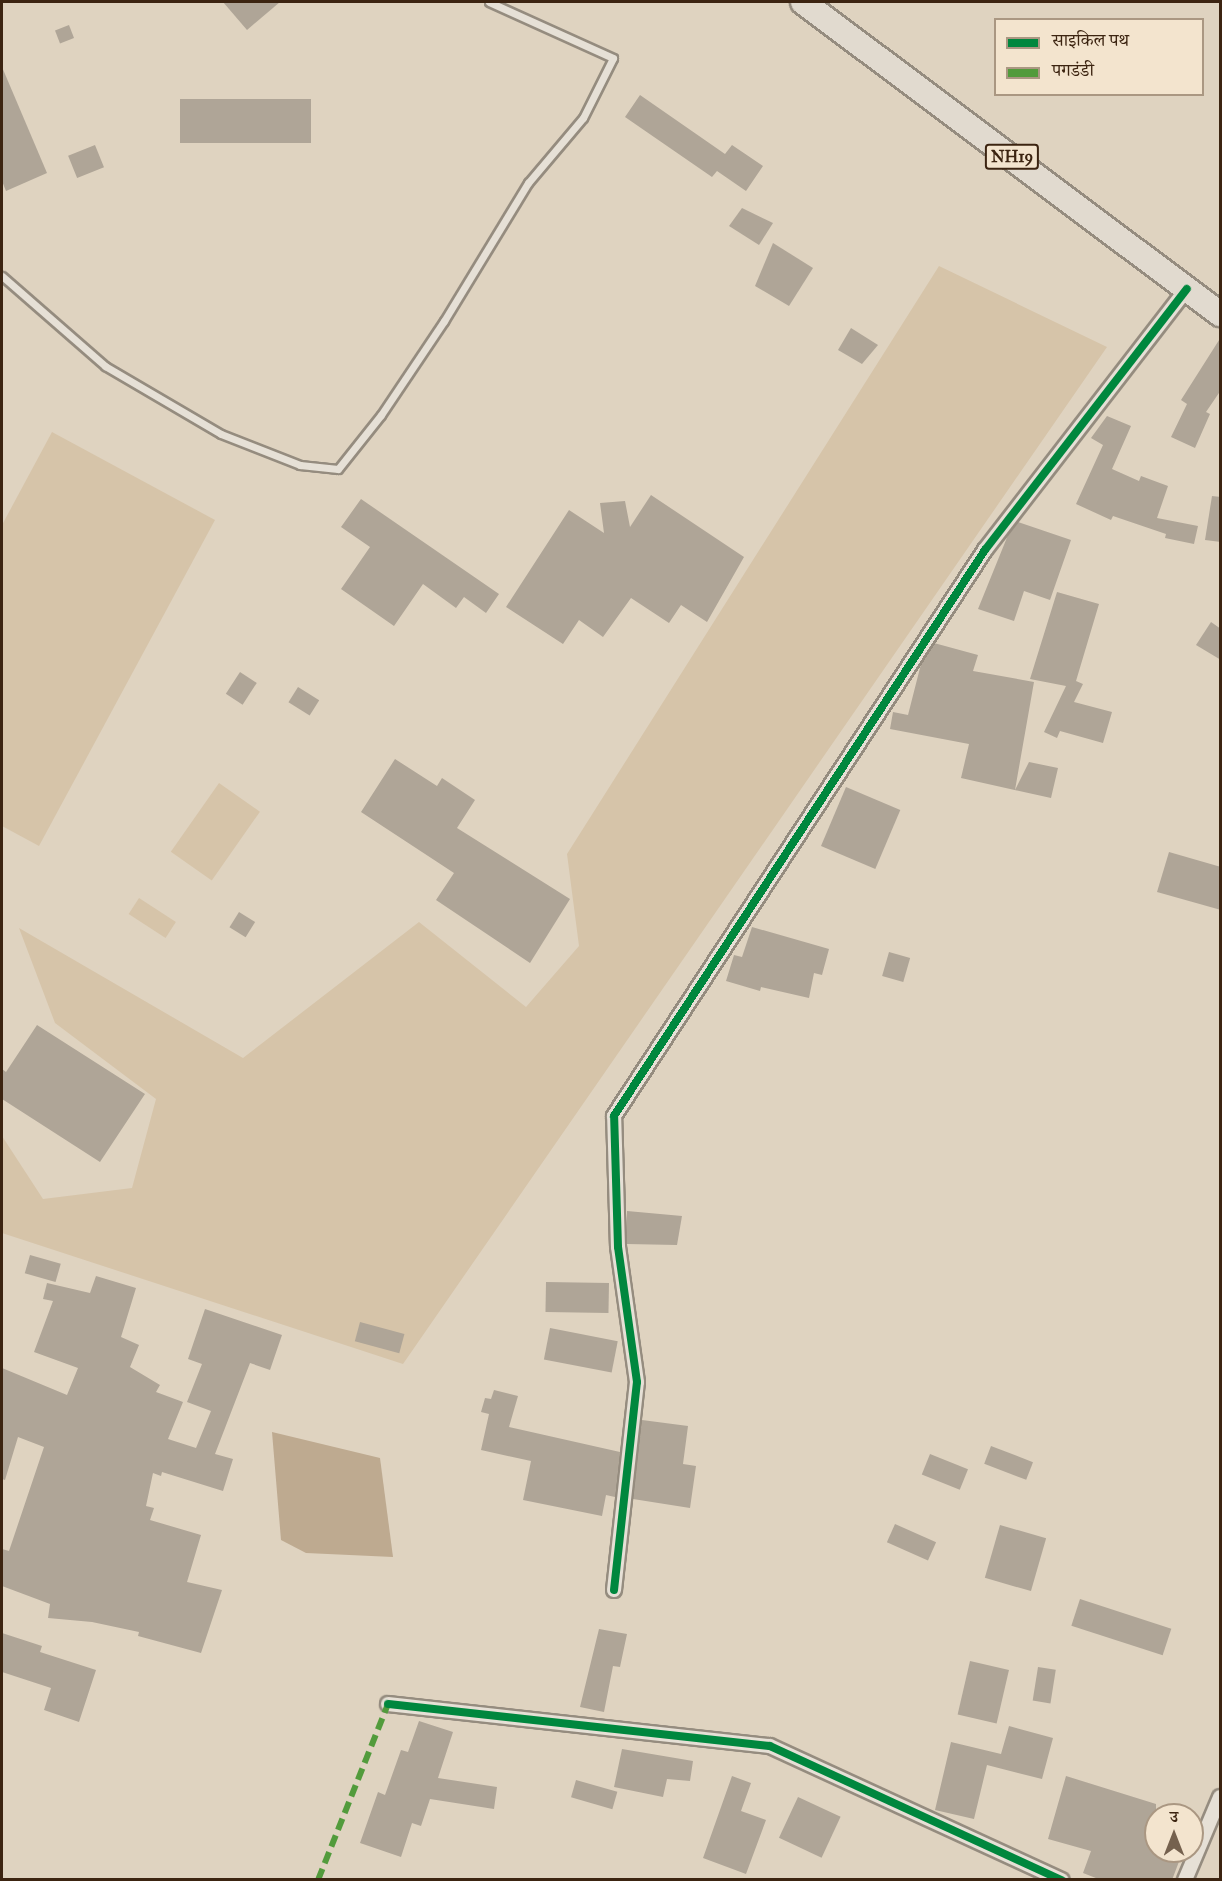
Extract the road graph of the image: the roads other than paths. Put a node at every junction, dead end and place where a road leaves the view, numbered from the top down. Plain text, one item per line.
1 (489, 2) edge
2 (803, 2) edge
3 (2, 276) edge
4 (1187, 289) junction
5 (1221, 314) edge
6 (614, 1590) dead end
7 (388, 1704) dead end
8 (1221, 1797) edge
9 (1062, 1880) edge
10 (1185, 1880) edge

1 - 3 lane
2 - 4 highway, NH19
4 - 5 highway, NH19
4 - 6 street
7 - 9 street
8 - 10 street

